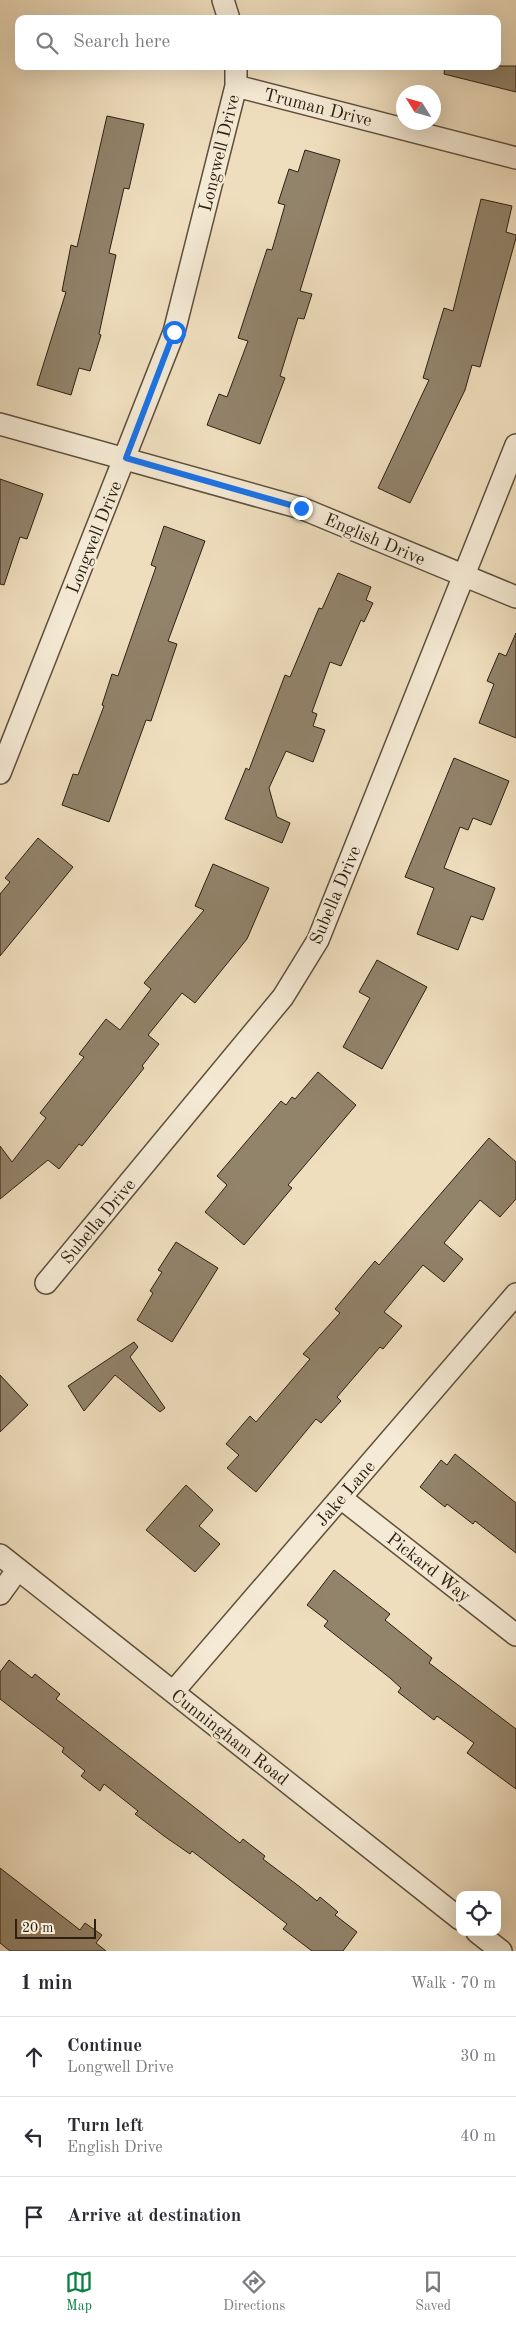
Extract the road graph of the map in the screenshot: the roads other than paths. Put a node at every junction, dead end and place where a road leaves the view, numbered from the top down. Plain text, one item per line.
1 (223, 0) edge
2 (228, 15) edge
3 (236, 76) edge
4 (516, 158) edge
5 (0, 424) edge
6 (516, 445) edge
7 (126, 458) junction
8 (464, 576) junction
9 (516, 597) edge
10 (0, 773) edge
11 (46, 1283) dead end
12 (516, 1294) edge
13 (341, 1498) junction
14 (0, 1556) edge
15 (18, 1570) junction
16 (0, 1594) edge
17 (516, 1635) edge
18 (173, 1692) junction
19 (456, 1916) edge
20 (482, 1936) edge
21 (501, 1951) edge

1 - 2 street
3 - 4 street, Truman Drive
3 - 7 street, Longwell Drive
5 - 7 street, English Drive
6 - 8 street, Subella Drive
7 - 8 street, English Drive
7 - 10 street, Longwell Drive
8 - 9 street, English Drive
8 - 11 street, Subella Drive
12 - 13 street, Jake Lane
13 - 17 street, Pickard Way
13 - 18 street, Jake Lane
14 - 15 street, Cunningham Road
15 - 16 street
15 - 18 street, Cunningham Road
18 - 19 street, Cunningham Road
20 - 21 street

